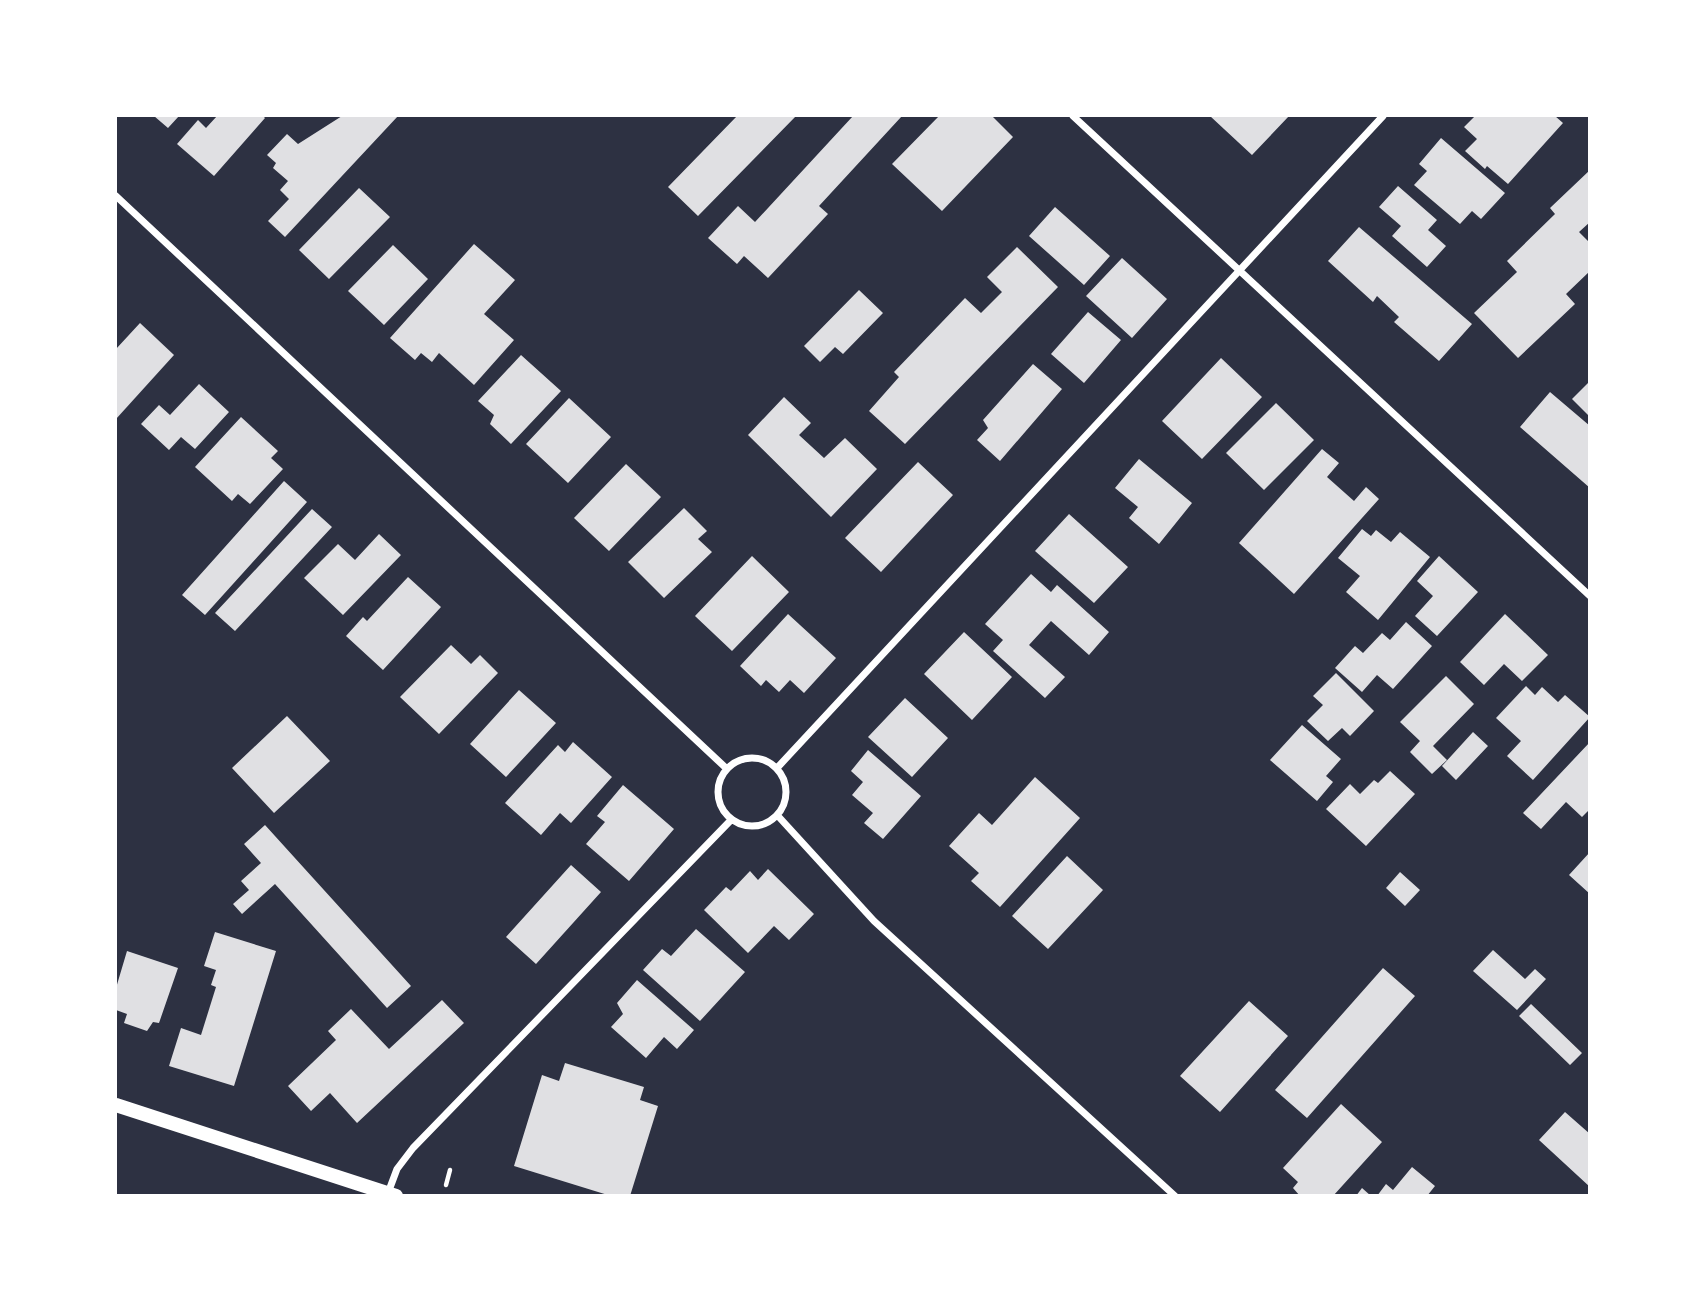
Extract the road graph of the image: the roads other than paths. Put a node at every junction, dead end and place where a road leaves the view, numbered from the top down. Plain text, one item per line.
1 (1073, 116) edge
2 (1383, 116) edge
3 (116, 195) edge
4 (1240, 270) junction
5 (1590, 596) edge
6 (777, 768) junction
7 (727, 769) junction
8 (778, 816) junction
9 (731, 820) junction
10 (116, 1105) edge
11 (391, 1195) edge
12 (1175, 1195) edge

1 - 4 street
2 - 4 street
3 - 7 street
4 - 5 street
4 - 6 street
6 - 7 street
6 - 8 street
7 - 9 street
8 - 9 street
8 - 12 street
9 - 11 street
10 - 11 main road

